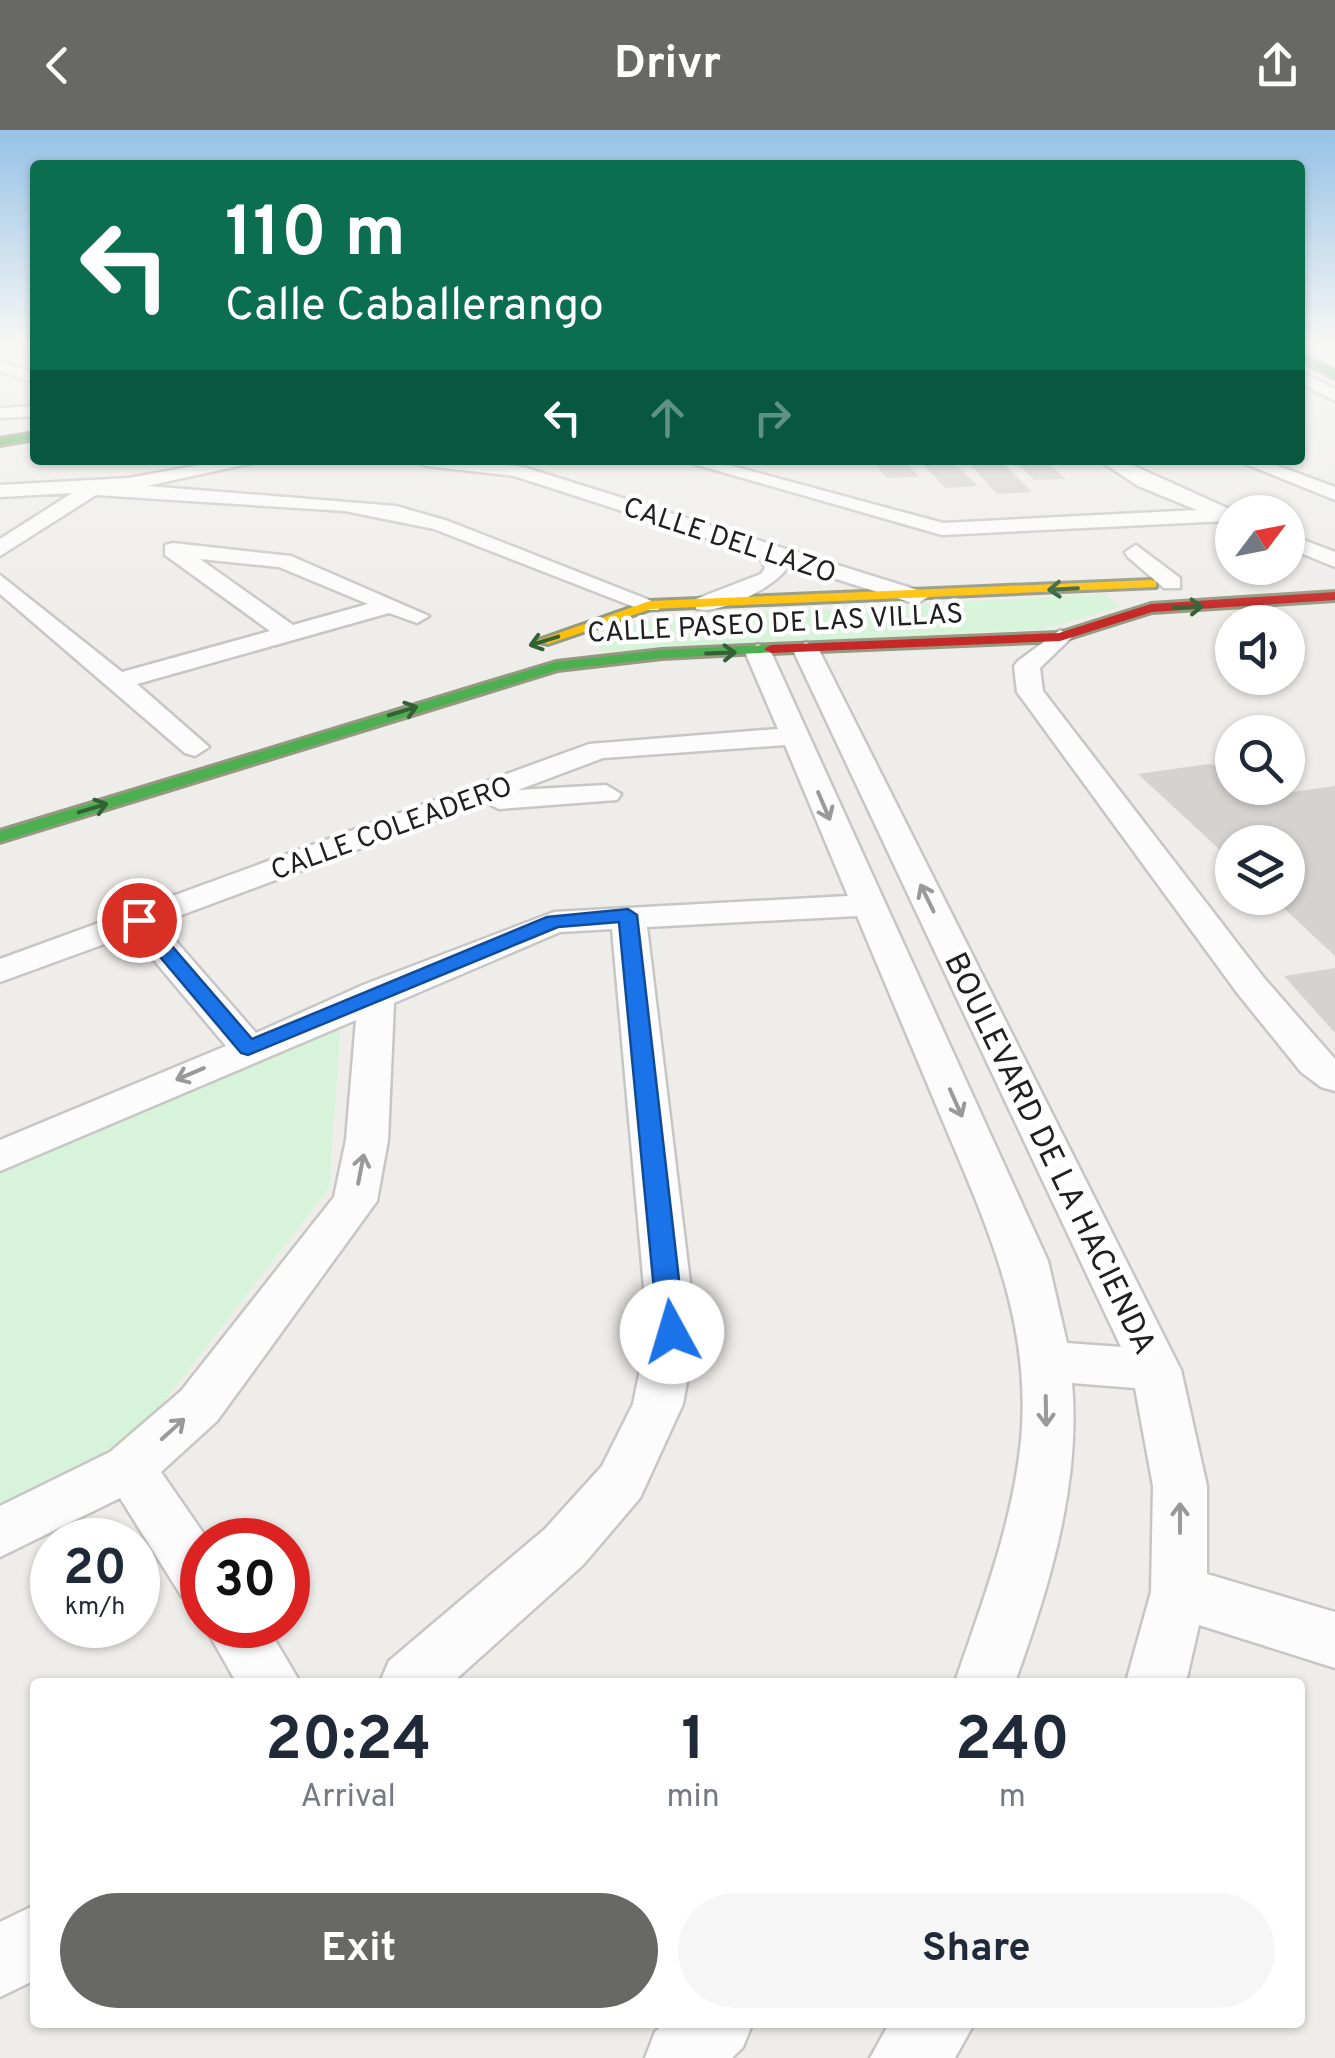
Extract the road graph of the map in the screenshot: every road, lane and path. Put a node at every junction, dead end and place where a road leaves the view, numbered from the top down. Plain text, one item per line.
1 (30, 437) edge
2 (0, 442) edge
3 (1305, 461) edge
4 (228, 465) edge
5 (467, 465) edge
6 (538, 465) edge
7 (707, 465) edge
8 (1116, 465) edge
9 (1257, 465) edge
10 (55, 467) dead end
11 (516, 471) junction
12 (0, 478) edge
13 (1335, 482) edge
14 (92, 488) junction
15 (0, 491) edge
16 (1335, 494) edge
17 (216, 498) junction
18 (1215, 510) edge
19 (1215, 517) edge
20 (2, 544) edge
21 (1305, 547) edge
22 (173, 550) junction
23 (768, 551) junction
24 (1136, 552) dead end
25 (1335, 560) edge
26 (1335, 576) edge
27 (1172, 584) junction
28 (1122, 586) junction
29 (3, 588) edge
30 (1335, 596) edge
31 (916, 597) junction
32 (650, 604) junction
33 (704, 604) junction
34 (392, 605) junction
35 (1151, 608) junction
36 (417, 616) dead end
37 (591, 627) junction
38 (287, 632) junction
39 (1060, 637) junction
40 (516, 650) dead end
41 (806, 650) junction
42 (758, 652) junction
43 (596, 658) junction
44 (115, 682) junction
45 (794, 736) junction
46 (205, 744) joint
47 (600, 750) junction
48 (160, 758) dead end
49 (460, 802) junction
50 (0, 837) edge
51 (854, 906) junction
52 (628, 915) junction
53 (139, 920) junction
54 (0, 971) edge
55 (376, 993) junction
56 (248, 1048) junction
57 (1335, 1078) edge
58 (0, 1156) edge
59 (1046, 1362) junction
60 (1156, 1370) junction
61 (129, 1468) junction
62 (0, 1533) edge
63 (180, 1546) edge
64 (1180, 1592) junction
65 (1335, 1640) edge
66 (247, 1648) edge
67 (267, 1678) edge
68 (415, 1678) edge
69 (987, 1678) edge
70 (1157, 1678) edge
71 (30, 1942) edge
72 (0, 1963) edge
73 (712, 2028) edge
74 (934, 2028) edge
75 (681, 2058) edge
76 (906, 2058) edge

1 - 2 street
3 - 13 street
4 - 14 street
5 - 11 street, CALLE DEL LAZO
6 - 11 street
7 - 19 street
8 - 18 street
9 - 16 street
10 - 12 street
11 - 23 street, CALLE DEL LAZO
14 - 15 street
14 - 17 street
14 - 20 street
17 - 22 street
17 - 32 street
21 - 25 street
22 - 34 street
22 - 38 street
23 - 31 street, CALLE DEL LAZO
23 - 33 street
24 - 27 street
26 - 27 street, CALLE PASEO DE LAS VILLAS
27 - 28 street, CALLE PASEO DE LAS VILLAS
28 -> 31 street, CALLE PASEO DE LAS VILLAS
28 - 35 street
29 - 44 street
35 -> 30 street, CALLE PASEO DE LAS VILLAS
31 - 33 street, CALLE PASEO DE LAS VILLAS
32 - 33 street, CALLE PASEO DE LAS VILLAS
32 - 37 street, CALLE PASEO DE LAS VILLAS
34 - 36 street
34 - 38 street
35 - 39 street, CALLE PASEO DE LAS VILLAS
37 -> 40 street, CALLE PASEO DE LAS VILLAS
37 - 43 street
38 - 44 street
39 - 41 street, CALLE PASEO DE LAS VILLAS
39 - 57 street
41 - 42 street, CALLE PASEO DE LAS VILLAS
60 -> 41 street, BOULEVARD DE LA HACIENDA
43 -> 42 street, CALLE PASEO DE LAS VILLAS
42 - 45 street, BOULEVARD DE LA HACIENDA
50 -> 43 street, CALLE PASEO DE LAS VILLAS
44 - 46 street
45 - 47 street, CALLE COLEADERO
45 -> 51 street, BOULEVARD DE LA HACIENDA
46 - 48 street
47 - 49 street, CALLE COLEADERO
47 - 49 street
49 - 53 street, CALLE COLEADERO
51 - 52 street
51 -> 59 street, BOULEVARD DE LA HACIENDA
52 - 55 street
52 - 68 street
53 - 54 street, CALLE COLEADERO
53 - 56 street
55 - 56 street
61 -> 55 street
56 -> 58 street
59 - 60 street
59 -> 69 street, BOULEVARD DE LA HACIENDA
64 -> 60 street, BOULEVARD DE LA HACIENDA
61 - 62 street
61 - 63 street
64 - 65 street
64 - 70 street, BOULEVARD DE LA HACIENDA
66 - 67 street
71 - 72 street
73 - 75 street
74 - 76 street

